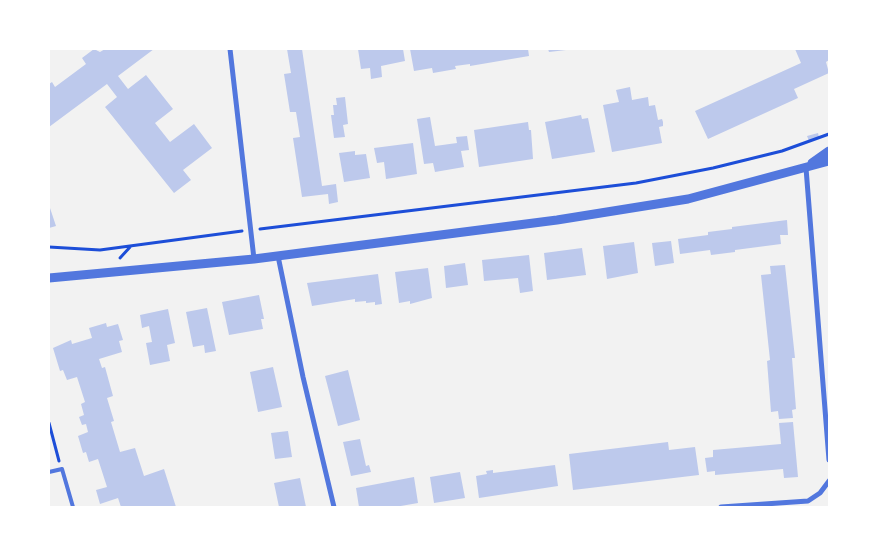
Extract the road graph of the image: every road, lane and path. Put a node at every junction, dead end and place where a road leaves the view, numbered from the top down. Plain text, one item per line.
1 (230, 49) edge
2 (829, 134) edge
3 (829, 151) edge
4 (829, 161) edge
5 (806, 168) junction
6 (251, 230) junction
7 (49, 247) edge
8 (278, 256) junction
9 (254, 259) junction
10 (49, 271) edge
11 (64, 275) junction
12 (49, 278) edge
13 (49, 423) edge
14 (829, 460) edge
15 (62, 469) junction
16 (49, 472) edge
17 (829, 481) edge
18 (73, 507) edge
19 (334, 507) edge
20 (720, 507) edge

1 - 6 street
2 - 6 path
3 - 5 street
4 - 5 street
5 - 8 street
5 - 14 street
6 - 7 path
6 - 9 street
8 - 9 street
8 - 19 street
9 - 11 street
10 - 11 street
11 - 12 street
13 - 15 path
15 - 16 lane
15 - 18 lane
17 - 20 street

